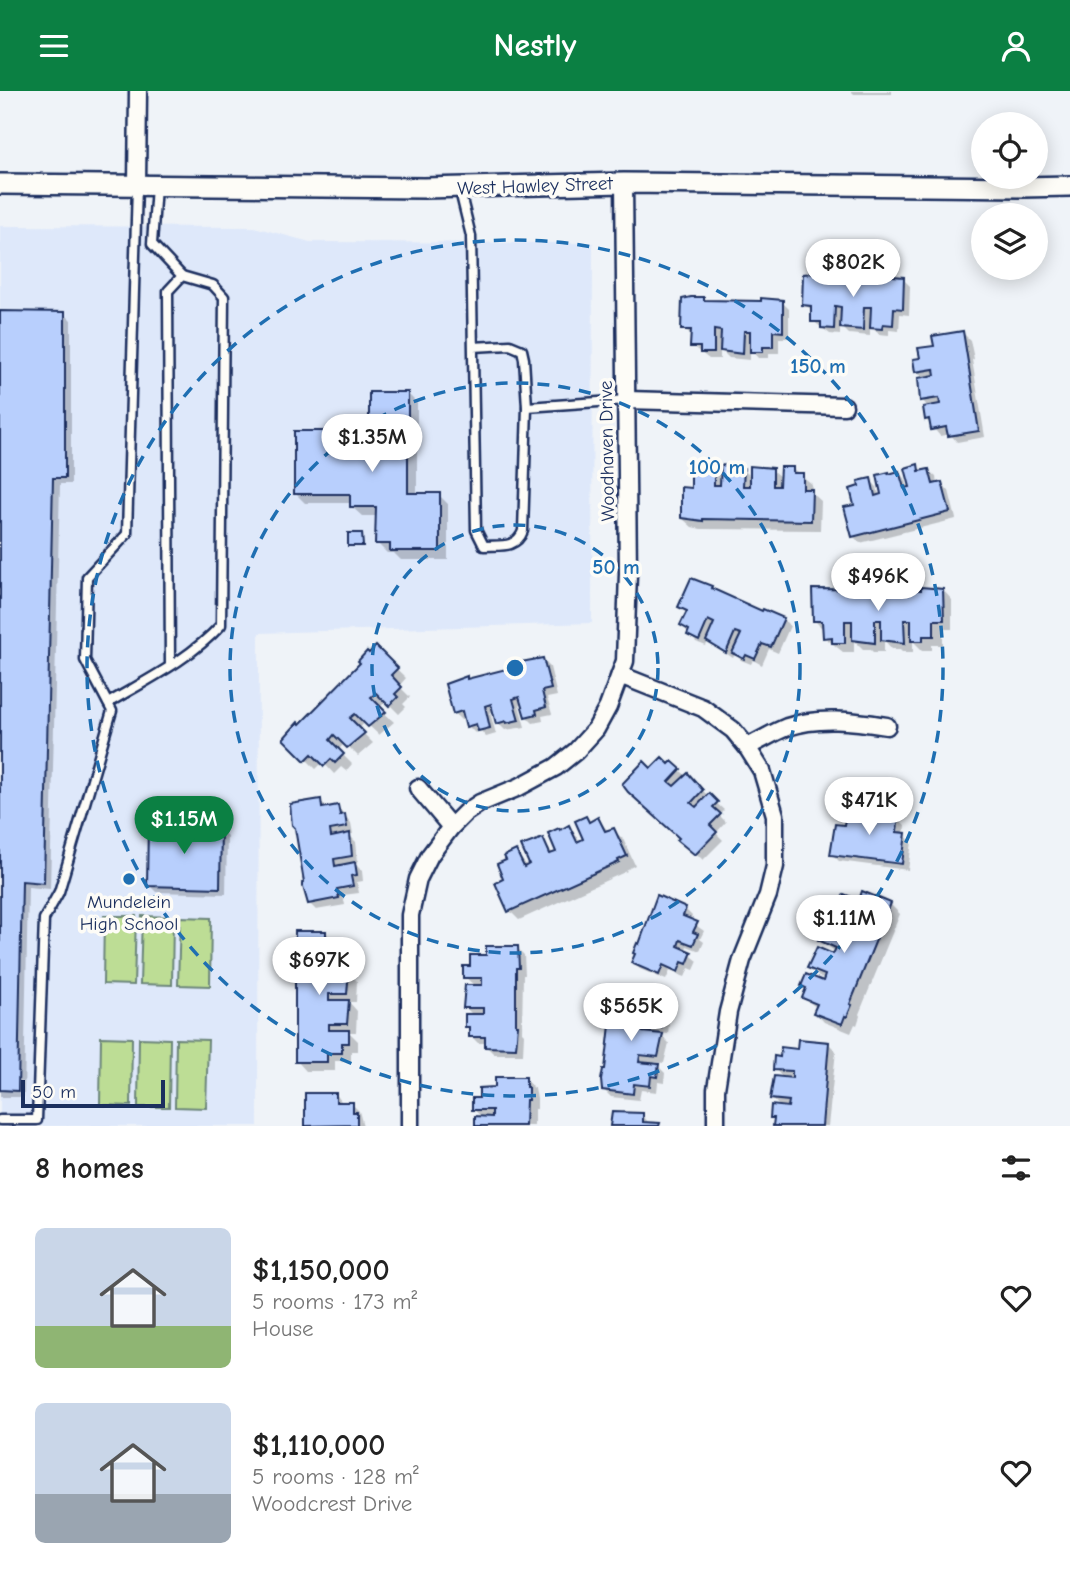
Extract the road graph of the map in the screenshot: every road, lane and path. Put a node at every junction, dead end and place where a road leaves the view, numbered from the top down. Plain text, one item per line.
1 (138, 91) edge
2 (624, 183) junction
3 (0, 184) edge
4 (146, 185) junction
5 (1070, 186) edge
6 (459, 187) junction
7 (182, 276) junction
8 (473, 347) junction
9 (627, 400) junction
10 (844, 405) dead end
11 (527, 407) junction
12 (170, 666) junction
13 (620, 675) junction
14 (108, 703) junction
15 (887, 726) dead end
16 (747, 747) junction
17 (418, 788) dead end
18 (451, 827) junction
19 (0, 1120) edge
20 (410, 1126) edge
21 (716, 1126) edge

1 - 4 street
2 - 5 street, West Hawley Street
2 - 6 street, West Hawley Street
2 - 9 street, Woodhaven Drive
3 - 4 street, West Hawley Street
4 - 6 street, West Hawley Street
4 - 7 lane
4 - 14 lane
6 - 8 lane
7 - 12 lane
7 - 12 lane
8 - 11 lane
8 - 11 lane
9 - 10 street
9 - 11 lane
9 - 13 street, Woodhaven Drive
12 - 14 lane
13 - 16 street
13 - 18 street, Woodhaven Drive
14 - 19 lane
15 - 16 street
16 - 21 street
17 - 18 street
18 - 20 street, Woodhaven Drive

